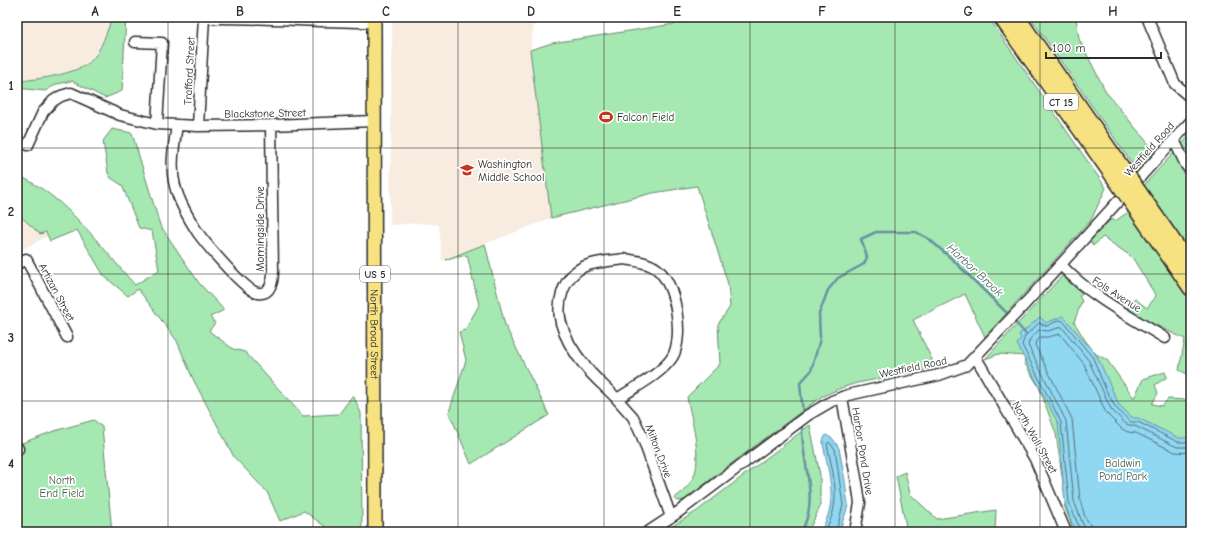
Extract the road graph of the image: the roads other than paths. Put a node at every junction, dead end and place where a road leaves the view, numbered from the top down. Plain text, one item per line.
1 (1001, 17) edge
2 (1017, 17) edge
3 (1147, 17) edge
4 (204, 18) edge
5 (374, 20) edge
6 (135, 42) dead end
7 (1191, 98) edge
8 (1191, 121) edge
9 (374, 122) junction
10 (157, 124) junction
11 (177, 125) junction
12 (271, 125) junction
13 (198, 126) junction
14 (1174, 140) junction
15 (28, 145) dead end
16 (1191, 171) edge
17 (1125, 183) junction
18 (1134, 195) junction
19 (22, 261) edge
20 (1061, 265) junction
21 (1191, 267) edge
22 (1191, 288) edge
23 (67, 337) dead end
24 (1165, 338) dead end
25 (975, 356) junction
26 (842, 397) junction
27 (617, 399) junction
28 (671, 517) junction
29 (375, 532) edge
30 (648, 532) edge
31 (855, 532) edge
32 (1066, 532) edge

1 - 17 highway, CT 15
2 - 17 highway, CT 15
3 - 7 street
4 - 5 street
4 - 13 street, Trafford Street
5 - 9 main road, North Broad Street / US 5
6 - 10 street
8 - 14 street, Westfield Road
9 - 12 street, Blackstone Street
9 - 29 main road, North Broad Street / US 5
10 - 11 street, Blackstone Street
10 - 15 street, Blackstone Street
11 - 12 street, Morningside Drive
11 - 13 street, Blackstone Street
12 - 13 street, Blackstone Street
14 - 16 street
14 - 20 street, Westfield Road
17 - 18 highway, CT 15, bridge
18 - 21 highway, CT 15
18 - 22 highway, CT 15
19 - 23 street, Artizan Street
20 - 24 street, Fols Avenue
20 - 25 street, Westfield Road
25 - 26 street, Westfield Road
25 - 32 street, North Wall Street
26 - 28 street, Westfield Road
26 - 31 street, Harbor Pond Drive
27 - 27 street, Milton Drive
27 - 28 street, Milton Drive
28 - 30 street, Westfield Road

